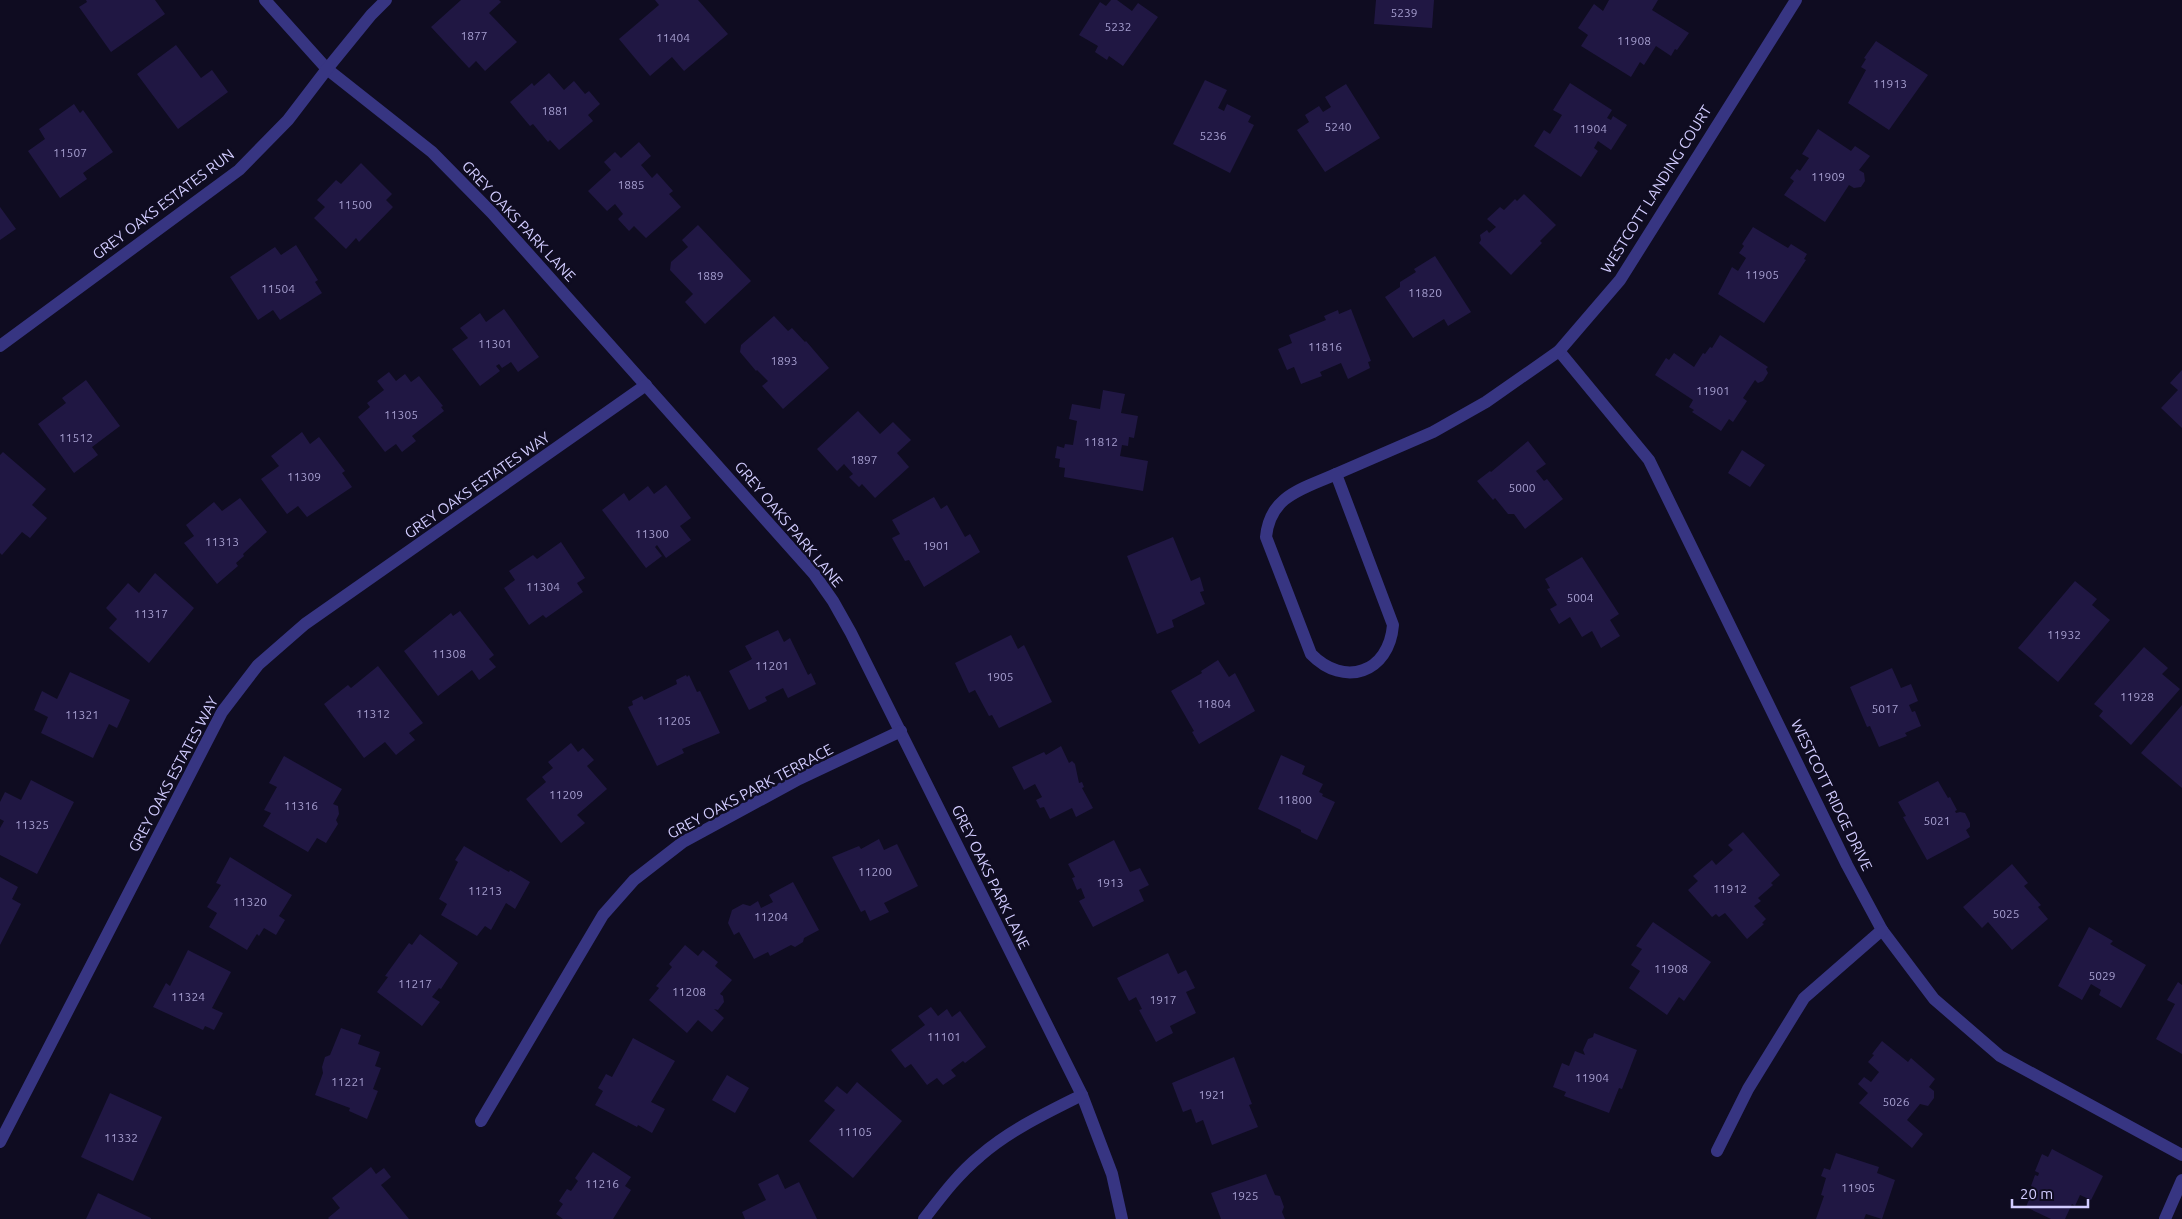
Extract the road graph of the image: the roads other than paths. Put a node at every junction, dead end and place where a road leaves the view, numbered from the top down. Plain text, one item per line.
1 (265, 0) edge
2 (386, 0) edge
3 (1796, 0) edge
4 (327, 68) junction
5 (0, 346) edge
6 (1558, 351) junction
7 (646, 385) junction
8 (1336, 474) junction
9 (901, 731) junction
10 (1882, 930) junction
11 (1082, 1095) junction
12 (481, 1121) dead end
13 (0, 1142) edge
14 (1717, 1151) dead end
15 (2182, 1155) edge
16 (2182, 1180) edge
17 (924, 1219) edge
18 (1122, 1219) edge
19 (2165, 1219) edge

1 - 4 street, GREY OAKS PARK LANE
2 - 4 street, GREY OAKS ESTATES RUN
3 - 6 street, WESTCOTT LANDING COURT
4 - 5 street, GREY OAKS ESTATES RUN
4 - 7 street, GREY OAKS PARK LANE
6 - 8 street, WESTCOTT LANDING COURT
6 - 10 street, WESTCOTT RIDGE DRIVE
7 - 9 street, GREY OAKS PARK LANE
7 - 13 street, GREY OAKS ESTATES WAY
8 - 8 street, WESTCOTT LANDING COURT
9 - 11 street, GREY OAKS PARK LANE
9 - 12 street, GREY OAKS PARK TERRACE
10 - 14 street
10 - 15 street, WESTCOTT RIDGE DRIVE
11 - 17 street
11 - 18 street, GREY OAKS PARK LANE
16 - 19 street

